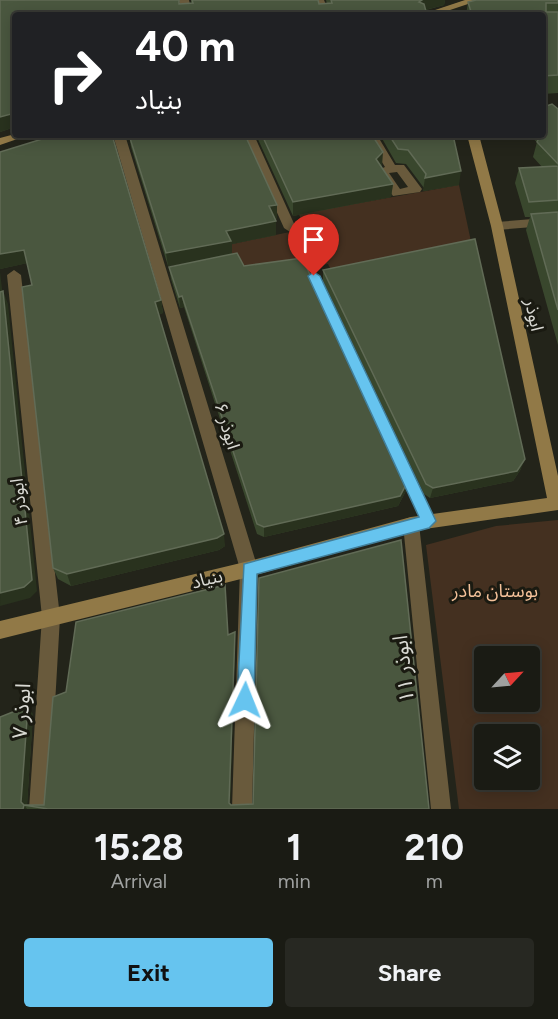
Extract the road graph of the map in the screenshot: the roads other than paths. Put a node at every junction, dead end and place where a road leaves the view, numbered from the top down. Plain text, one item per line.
1 (475, 0) edge
2 (481, 9) edge
3 (435, 12) edge
4 (472, 12) edge
5 (120, 138) edge
6 (249, 138) edge
7 (373, 138) edge
8 (474, 138) edge
9 (392, 169) dead end
10 (558, 221) edge
11 (497, 226) junction
12 (290, 228) dead end
13 (14, 275) dead end
14 (314, 276) edge
15 (557, 504) edge
16 (420, 523) junction
17 (249, 569) junction
18 (51, 617) junction
19 (0, 630) edge
20 (39, 809) edge
21 (242, 809) edge
22 (441, 809) edge

1 - 3 street
2 - 4 street
5 - 17 street, ابوذر ۶
6 - 12 street
7 - 9 street
8 - 11 street, ابوذر
10 - 11 street
11 - 15 street, ابوذر
13 - 18 street, ابوذر ۴
14 - 16 lane
15 - 16 street, بنیاد
16 - 17 street, بنیاد
16 - 22 street, ابوذر ۱۱
17 - 18 street, بنیاد
17 - 21 street, ابوذر ۶
18 - 19 street, بنیاد
18 - 20 street, ابوذر ۷

